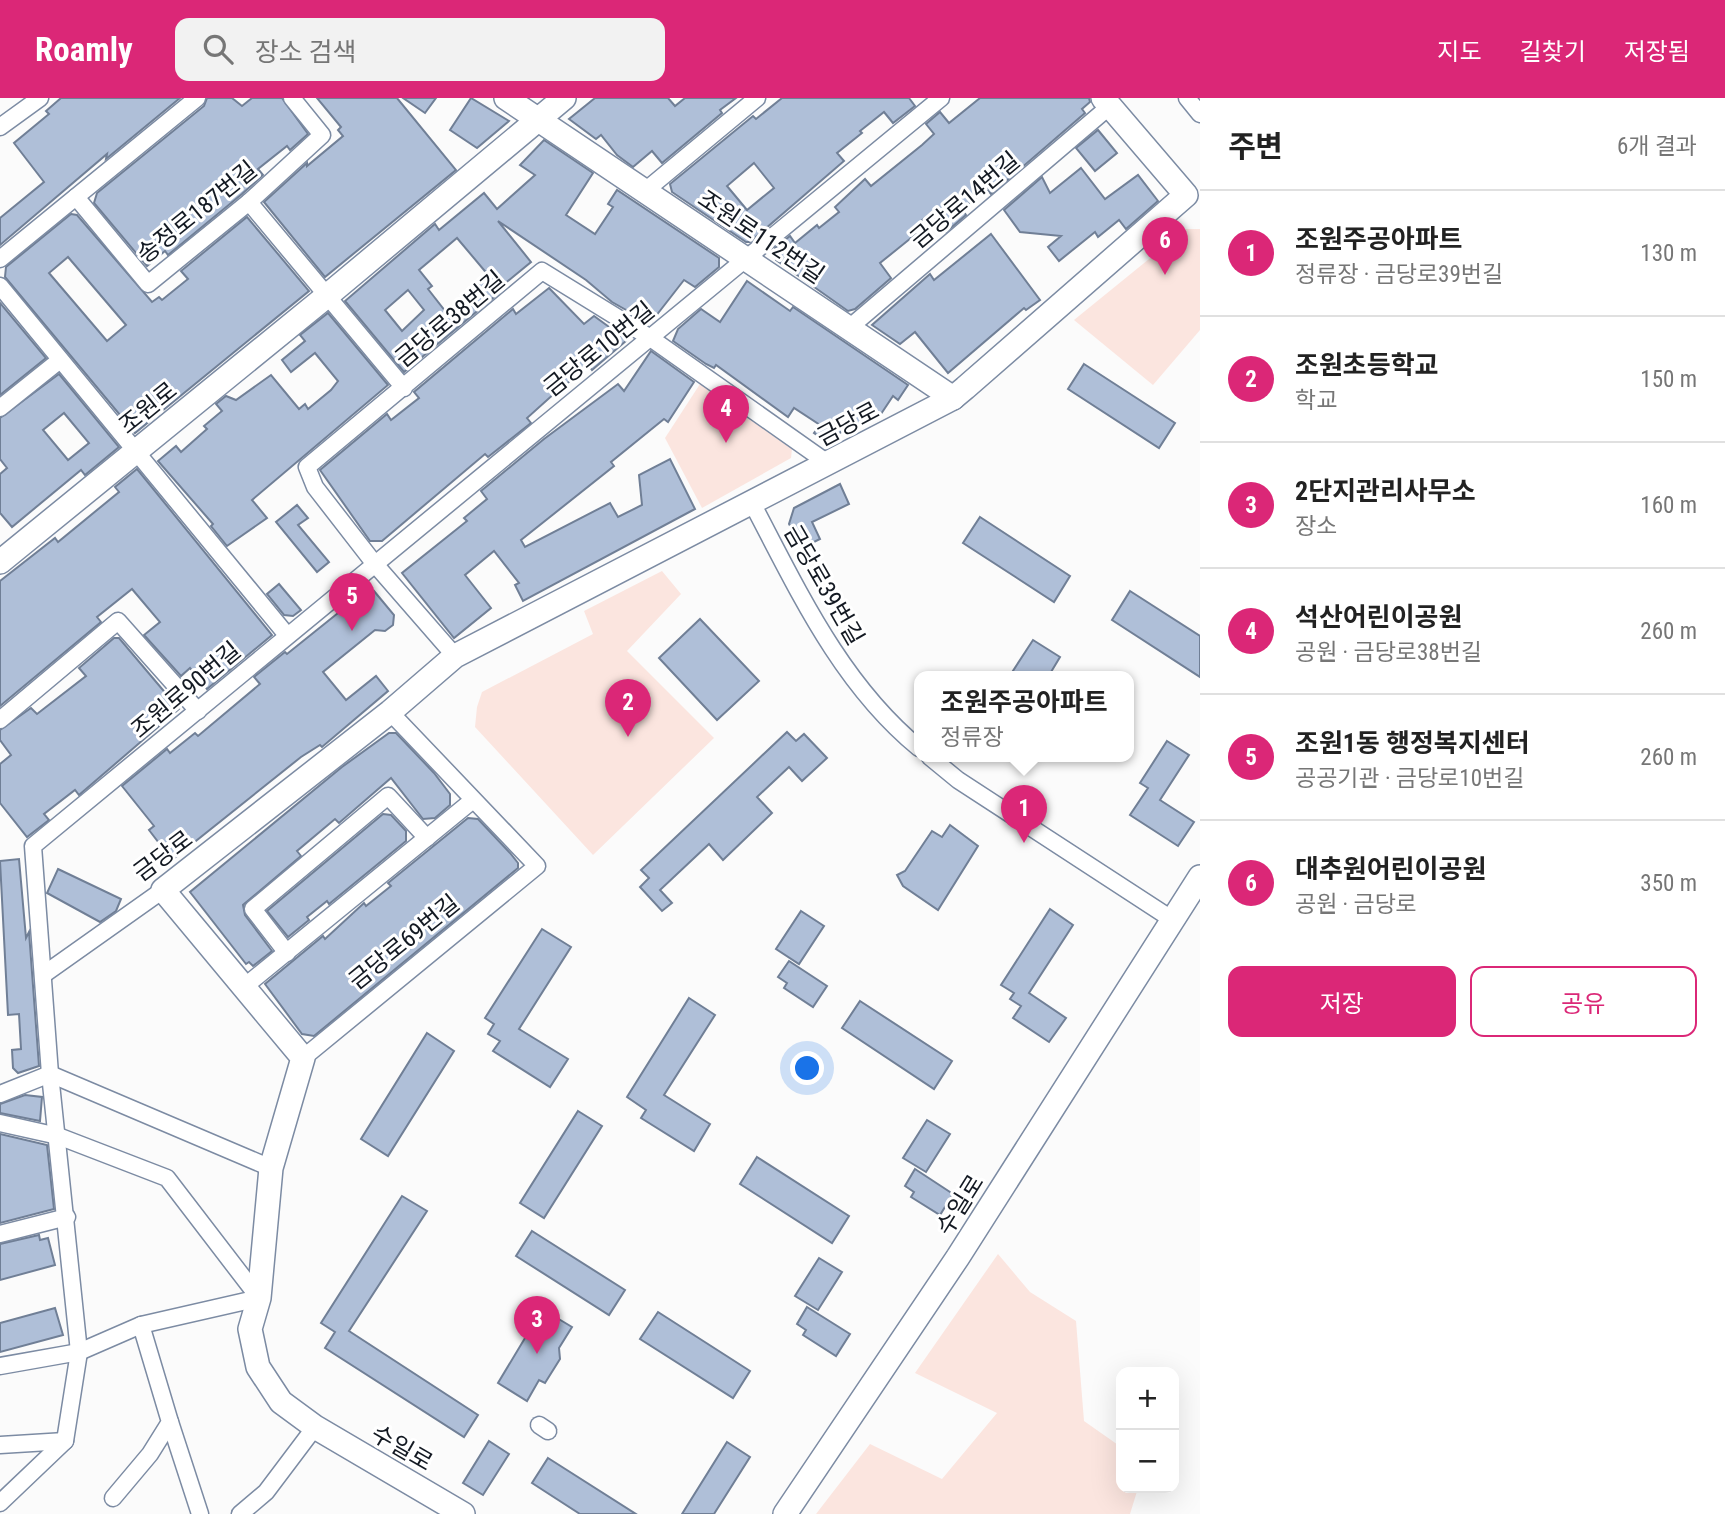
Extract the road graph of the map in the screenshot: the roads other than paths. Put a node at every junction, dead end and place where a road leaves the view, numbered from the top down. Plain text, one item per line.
1 (40, 98) edge
2 (197, 98) edge
3 (292, 98) edge
4 (506, 98) edge
5 (564, 98) edge
6 (757, 98) edge
7 (941, 98) edge
8 (1187, 98) edge
9 (1106, 102) edge
10 (1200, 114) edge
11 (539, 120) junction
12 (0, 127) edge
13 (645, 191) junction
14 (76, 197) junction
15 (249, 202) junction
16 (745, 258) junction
17 (0, 259) edge
18 (0, 286) edge
19 (328, 295) junction
20 (849, 328) junction
21 (649, 337) junction
22 (60, 360) junction
23 (404, 388) junction
24 (953, 398) junction
25 (0, 408) edge
26 (136, 453) junction
27 (829, 464) junction
28 (751, 501) junction
29 (0, 562) edge
30 (374, 563) junction
31 (286, 634) junction
32 (456, 656) junction
33 (198, 711) junction
34 (390, 712) junction
35 (0, 720) edge
36 (914, 744) edge
37 (936, 762) edge
38 (473, 800) junction
39 (427, 838) junction
40 (1200, 877) edge
41 (163, 890) junction
42 (1173, 920) junction
43 (287, 953) junction
44 (43, 975) junction
45 (244, 988) junction
46 (303, 1058) junction
47 (50, 1074) junction
48 (0, 1094) edge
49 (0, 1124) edge
50 (58, 1136) junction
51 (271, 1168) junction
52 (67, 1217) junction
53 (0, 1234) edge
54 (259, 1298) junction
55 (141, 1325) junction
56 (79, 1352) junction
57 (0, 1366) edge
58 (170, 1422) junction
59 (315, 1427) junction
60 (65, 1441) junction
61 (0, 1445) edge
62 (113, 1498) dead end
63 (0, 1503) edge
64 (200, 1514) edge
65 (240, 1514) edge
66 (463, 1514) edge
67 (785, 1514) edge

1 - 12 street
2 - 14 street
3 - 15 street, 송정로187번길
4 - 11 street, 조원로112번길
5 - 11 street, 조원로
6 - 13 street
7 - 16 street, 금당로10번길
8 - 10 street
9 - 20 street, 금당로14번길
9 - 24 street, 금당로
11 - 13 street, 조원로112번길
11 - 19 street, 조원로
13 - 16 street, 조원로112번길
14 - 15 street, 송정로187번길
14 - 17 street
15 - 19 street
16 - 20 street, 조원로112번길
16 - 21 street, 금당로10번길
18 - 22 street
19 - 23 street
19 - 26 street, 조원로
20 - 24 street, 조원로112번길
21 - 23 street, 금당로38번길
21 - 27 street, 금당로38번길
21 - 30 street, 금당로10번길
22 - 25 street
22 - 26 street
23 - 30 street, 금당로38번길
24 - 27 street, 금당로
26 - 29 street, 조원로
26 - 31 street
27 - 28 street, 금당로
28 - 32 street, 금당로
28 - 36 street, 금당로39번길
30 - 31 street, 금당로10번길
30 - 32 street, 금당로38번길
31 - 33 street, 조원로90번길
32 - 34 street, 금당로
33 - 35 street
33 - 44 street, 조원로90번길
34 - 38 street
34 - 41 street, 금당로
37 - 42 street
38 - 39 street
38 - 46 street, 금당로69번길
39 - 43 street
39 - 43 street
40 - 42 street, 수일로
41 - 44 street, 금당로
41 - 45 street
42 - 67 street, 수일로
43 - 45 street
44 - 47 street
45 - 46 street
46 - 51 street
47 - 48 street
47 - 50 street
47 - 51 street
49 - 50 street
50 - 52 street
50 - 54 street
51 - 54 street
52 - 53 street
52 - 56 street
54 - 55 street
54 - 59 street
55 - 56 street
55 - 58 street
56 - 57 street
56 - 60 street
58 - 62 street
58 - 64 street
59 - 65 street
59 - 66 street, 수일로
60 - 61 street
60 - 63 street

